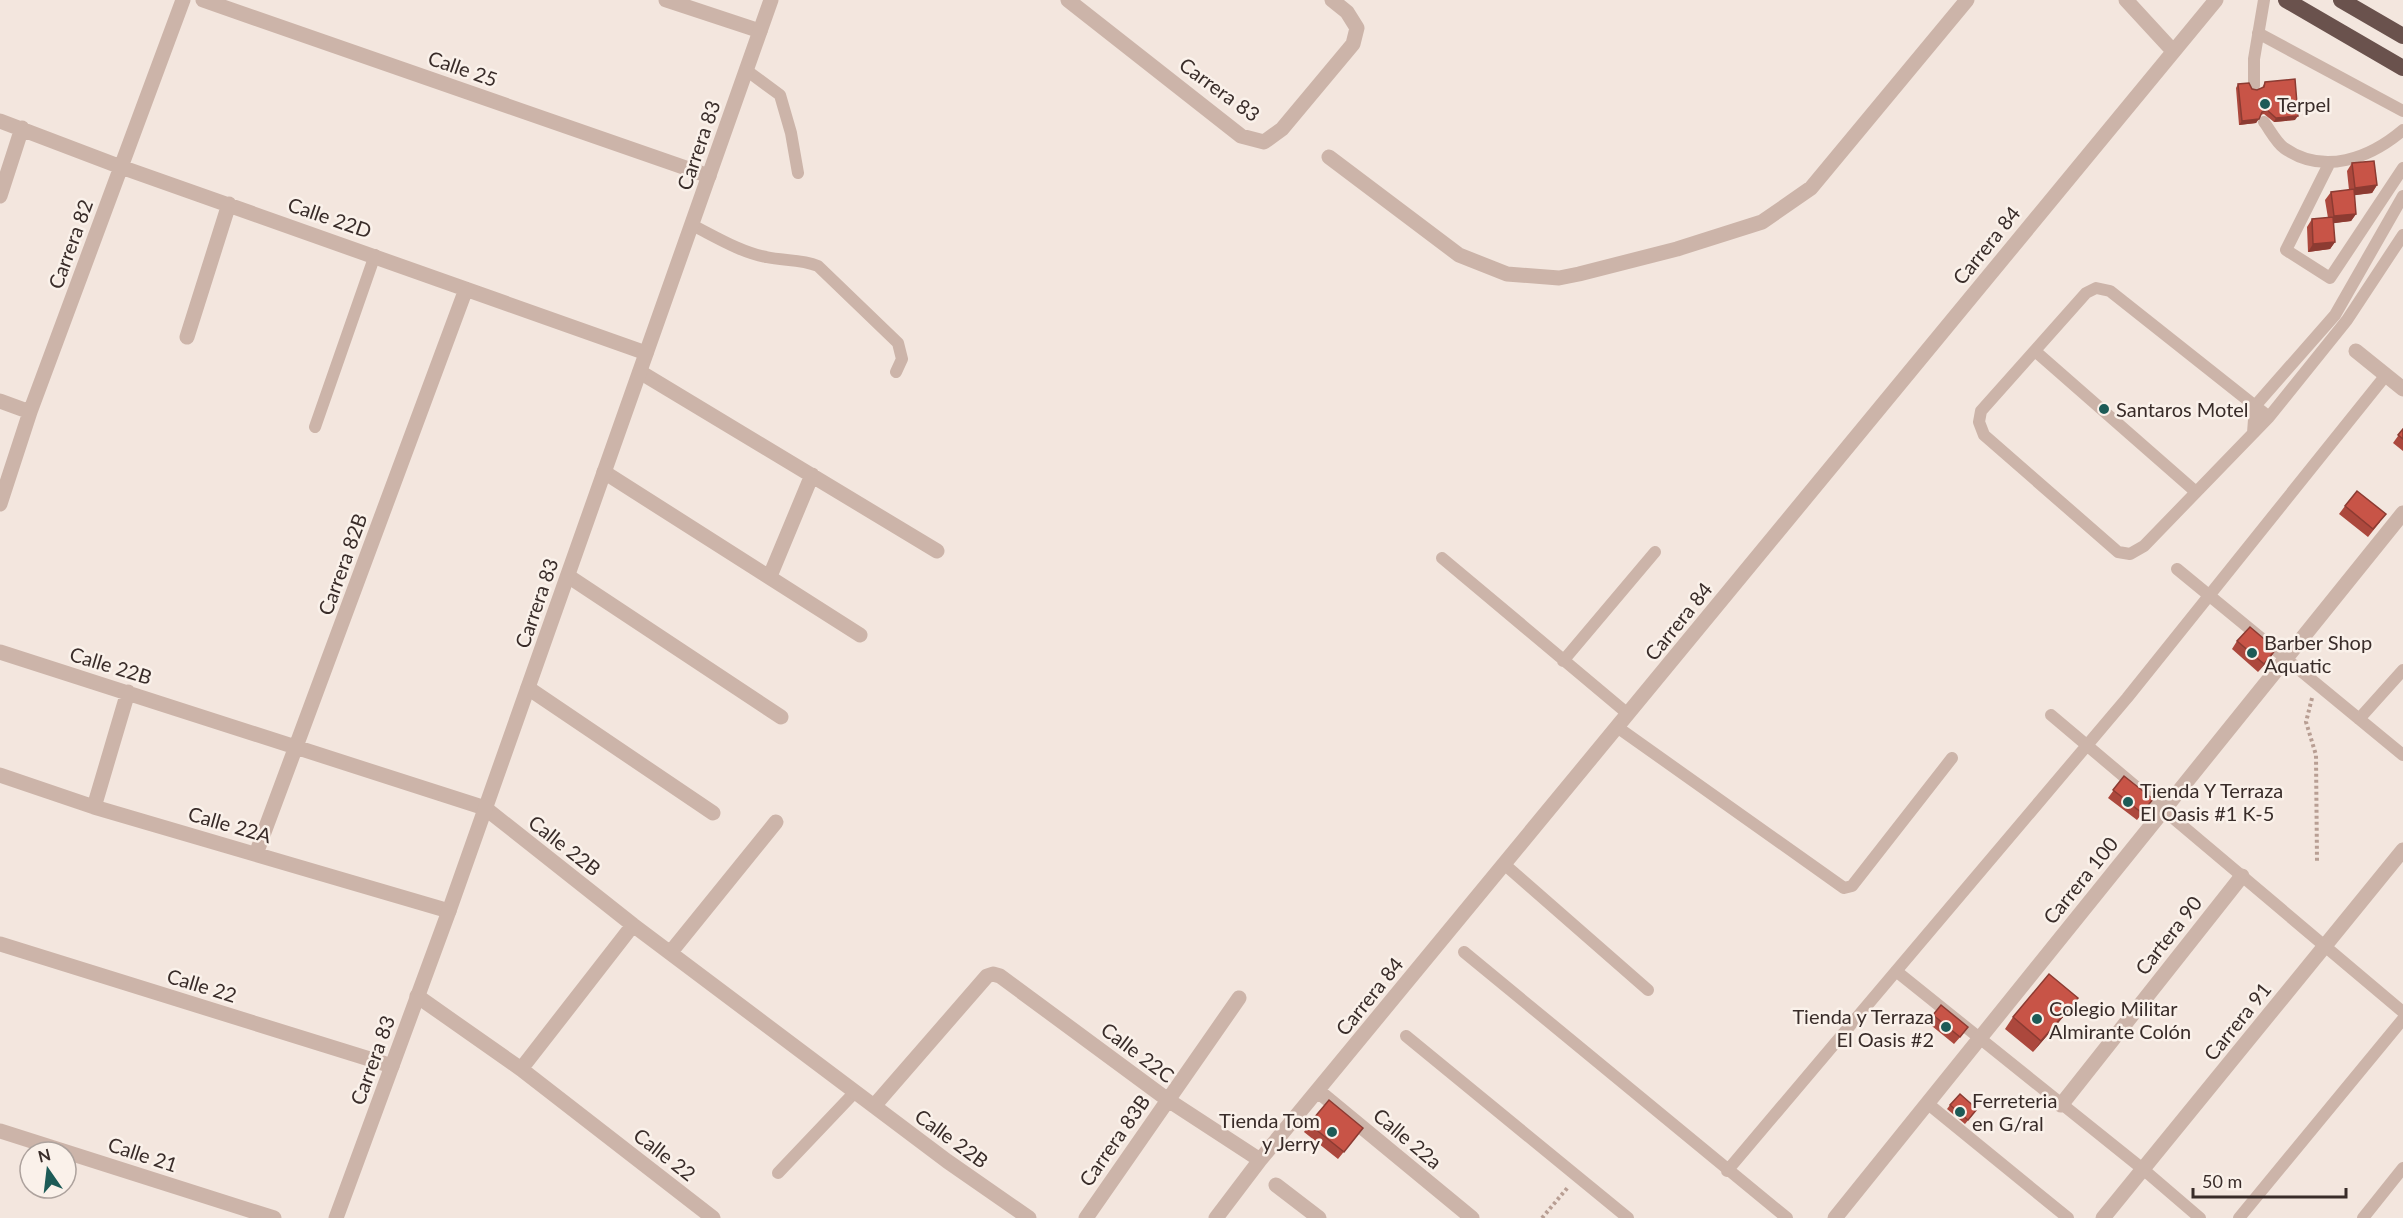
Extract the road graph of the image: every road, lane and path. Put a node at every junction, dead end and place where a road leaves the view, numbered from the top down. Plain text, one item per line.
1 (183, 0) edge
2 (203, 0) edge
3 (666, 0) edge
4 (771, 0) edge
5 (1068, 0) edge
6 (1332, 0) edge
7 (1967, 0) edge
8 (2126, 0) edge
9 (2216, 0) edge
10 (2264, 0) edge
11 (2286, 0) edge
12 (2341, 0) edge
13 (760, 31) junction
14 (2258, 33) junction
15 (2403, 36) edge
16 (2173, 51) junction
17 (2403, 68) edge
18 (746, 70) junction
19 (2254, 86) dead end
20 (2403, 111) edge
21 (0, 121) edge
22 (2264, 122) dead end
23 (22, 128) junction
24 (2403, 130) edge
25 (1329, 157) dead end
26 (2330, 162) junction
27 (121, 167) junction
28 (2403, 168) edge
29 (798, 173) dead end
30 (709, 176) junction
31 (0, 196) edge
32 (2403, 196) edge
33 (229, 204) junction
34 (692, 225) junction
35 (2403, 235) edge
36 (375, 255) junction
37 (466, 289) junction
38 (187, 337) dead end
39 (2036, 351) junction
40 (2356, 351) dead end
41 (646, 353) junction
42 (639, 372) junction
43 (896, 372) dead end
44 (2386, 375) junction
45 (2403, 389) edge
46 (0, 401) edge
47 (2255, 406) junction
48 (30, 412) junction
49 (2269, 417) junction
50 (315, 427) dead end
51 (2253, 433) junction
52 (604, 471) junction
53 (812, 475) junction
54 (2196, 492) junction
55 (0, 504) edge
56 (2403, 513) edge
57 (937, 551) dead end
58 (1655, 552) dead end
59 (1442, 558) dead end
60 (2177, 569) dead end
61 (568, 576) junction
62 (770, 576) junction
63 (2209, 596) junction
64 (860, 635) dead end
65 (0, 652) edge
66 (2286, 659) junction
67 (1563, 661) junction
68 (2403, 670) edge
69 (2315, 683) junction
70 (528, 688) junction
71 (128, 692) junction
72 (1628, 714) junction
73 (2051, 715) dead end
74 (781, 717) dead end
75 (2359, 719) junction
76 (1617, 727) junction
77 (2086, 745) junction
78 (297, 746) junction
79 (2403, 755) edge
80 (1952, 758) dead end
81 (0, 776) edge
82 (94, 807) junction
83 (485, 808) junction
84 (2164, 810) junction
85 (712, 813) dead end
86 (776, 822) dead end
87 (2403, 850) edge
88 (256, 854) junction
89 (2317, 862) dead end
90 (1504, 864) junction
91 (2242, 876) junction
92 (449, 911) junction
93 (633, 925) junction
94 (0, 944) edge
95 (2324, 945) junction
96 (1464, 952) dead end
97 (670, 953) junction
98 (1896, 971) junction
99 (1648, 990) dead end
100 (417, 996) junction
101 (1239, 998) dead end
102 (2403, 1012) edge
103 (2403, 1019) edge
104 (1406, 1036) dead end
105 (1979, 1039) junction
106 (392, 1066) junction
107 (521, 1069) junction
108 (1318, 1091) junction
109 (855, 1092) junction
110 (1168, 1100) junction
111 (1927, 1103) junction
112 (2061, 1105) junction
113 (874, 1106) junction
114 (0, 1131) edge
115 (1260, 1160) junction
116 (2403, 1168) edge
117 (2145, 1170) junction
118 (1727, 1171) junction
119 (778, 1173) dead end
120 (1577, 1176) junction
121 (1276, 1185) dead end
122 (274, 1218) edge
123 (336, 1218) edge
124 (713, 1218) edge
125 (1029, 1218) edge
126 (1086, 1218) edge
127 (1216, 1218) edge
128 (1319, 1218) edge
129 (1472, 1218) edge
130 (1542, 1218) edge
131 (1628, 1218) edge
132 (1787, 1218) edge
133 (1836, 1218) edge
134 (2068, 1218) edge
135 (2103, 1218) edge
136 (2200, 1218) edge
137 (2239, 1218) edge
138 (2362, 1218) edge

1 - 27 street, Carrera 82
2 - 30 street, Calle 25
3 - 13 street
4 - 13 street, Carrera 83
5 - 6 street, Carrera 83
7 - 25 street
8 - 16 street
9 - 16 street, Carrera 84
10 - 14 lane
11 - 17 highway
12 - 15 highway
13 - 18 street, Carrera 83
14 - 19 lane
14 - 20 lane
16 - 72 street, Carrera 84
18 - 29 lane
18 - 30 street, Carrera 83
21 - 23 street, Calle 22D
22 - 26 lane
23 - 27 street, Calle 22D
23 - 31 street
24 - 26 lane
26 - 28 lane
27 - 33 street, Calle 22D
27 - 48 street, Carrera 82
30 - 34 street, Carrera 83
32 - 47 lane
33 - 36 street, Calle 22D
33 - 38 street
34 - 41 street, Carrera 83
34 - 43 lane
35 - 49 lane
36 - 37 street, Calle 22D
36 - 50 lane
37 - 41 street, Calle 22D
37 - 78 street, Carrera 82B
39 - 47 lane
39 - 54 lane
39 - 54 lane
40 - 44 street
41 - 42 street, Carrera 83
42 - 52 street, Carrera 83
42 - 53 street
44 - 45 street
44 - 63 lane
46 - 48 street
47 - 49 lane
47 - 51 lane
48 - 55 street, Carrera 82
49 - 51 lane
51 - 54 lane
52 - 61 street, Carrera 83
52 - 62 street
53 - 57 street
53 - 62 street
56 - 66 street, Carrera 100
58 - 67 lane
59 - 67 lane
60 - 63 lane
61 - 70 street, Carrera 83
61 - 74 street
62 - 64 street
63 - 66 lane
63 - 77 lane
65 - 71 street, Calle 22B
66 - 69 lane
66 - 84 street, Carrera 100
67 - 72 lane
68 - 75 lane
69 - 75 lane
69 - 89 path
70 - 83 street, Carrera 83
70 - 85 street
71 - 78 street, Calle 22B
71 - 82 street
72 - 76 street, Carrera 84
73 - 77 lane
75 - 79 lane
76 - 80 lane
76 - 90 street, Carrera 84
77 - 84 lane
77 - 98 lane
78 - 83 street, Calle 22B
78 - 88 street, Carrera 82B
81 - 82 street, Calle 22A
82 - 88 street, Calle 22A
83 - 92 street, Carrera 83
83 - 93 street, Calle 22B
84 - 91 lane
84 - 105 street, Carrera 100
86 - 97 street
87 - 95 street, Carrera 91
88 - 92 street, Calle 22A
90 - 99 lane
90 - 108 street, Carrera 84
91 - 95 lane
91 - 112 street, Cartera 90
92 - 100 street, Carrera 83
93 - 97 street, Calle 22B
93 - 107 street
94 - 106 street, Calle 22
95 - 102 lane
95 - 117 street, Carrera 91
96 - 118 lane
97 - 109 street, Calle 22B
98 - 105 lane
98 - 118 lane
100 - 106 street, Carrera 83
100 - 107 street, Calle 22
101 - 110 street, Carrera 83B
103 - 137 lane
104 - 120 lane
105 - 111 street, Carrera 100
105 - 112 lane
106 - 123 street, Carrera 83
107 - 124 street, Calle 22
108 - 115 street, Carrera 84
108 - 129 street, Calle 22a
109 - 113 street, Calle 22B
109 - 119 lane
110 - 113 street, Calle 22C
110 - 115 street, Calle 22C
110 - 126 street, Carrera 83B
111 - 133 street, Carrera 100
111 - 134 lane
112 - 117 lane
113 - 125 street, Calle 22B
114 - 122 street, Calle 21
115 - 127 street, Carrera 84
116 - 138 lane
117 - 135 street, Carrera 91
117 - 136 lane
118 - 132 lane
120 - 130 path
120 - 131 lane
121 - 128 street

